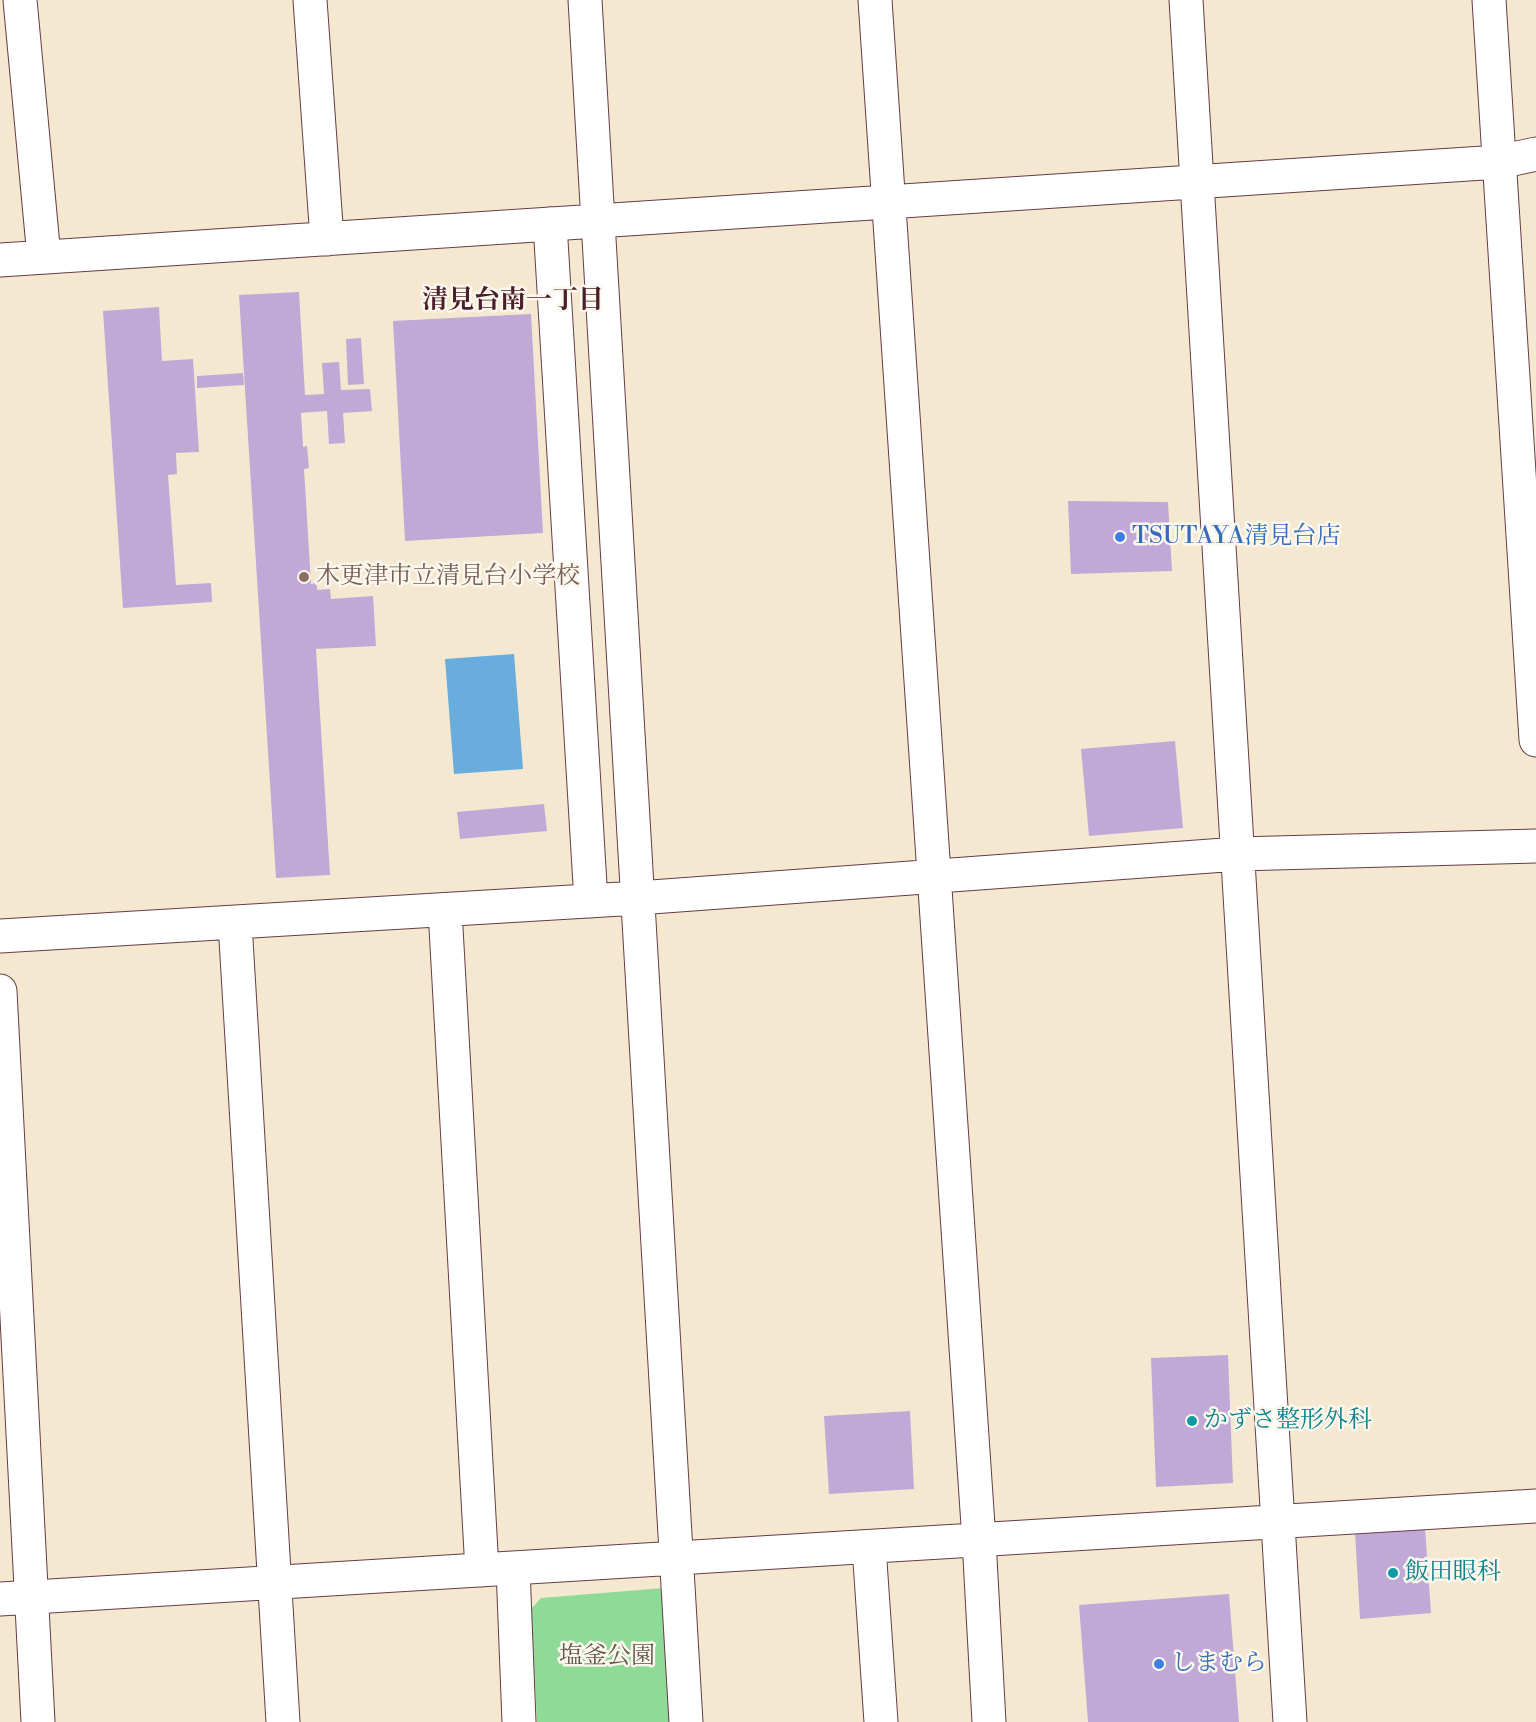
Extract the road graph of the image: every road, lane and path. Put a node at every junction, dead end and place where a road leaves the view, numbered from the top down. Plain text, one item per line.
1 (20, 0) edge
2 (310, 0) edge
3 (585, 0) edge
4 (875, 0) edge
5 (1186, 0) edge
6 (1489, 0) edge
7 (1536, 154) edge
8 (1499, 162) junction
9 (1198, 183) junction
10 (889, 203) junction
11 (598, 222) junction
12 (550, 224) junction
13 (327, 239) junction
14 (44, 257) junction
15 (0, 260) edge
16 (1528, 484) edge
17 (1536, 740) edge
18 (1536, 846) edge
19 (1238, 854) junction
20 (934, 876) junction
21 (638, 898) junction
22 (591, 901) junction
23 (445, 910) junction
24 (235, 923) junction
25 (0, 936) edge
26 (0, 991) edge
27 (1536, 1506) edge
28 (1278, 1522) junction
29 (979, 1540) junction
30 (869, 1546) junction
31 (677, 1558) junction
32 (498, 1569) junction
33 (276, 1583) junction
34 (16, 1598) edge
35 (38, 1722) edge
36 (284, 1722) edge
37 (519, 1722) edge
38 (686, 1722) edge
39 (881, 1722) edge
40 (989, 1722) edge
41 (1290, 1722) edge

1 - 14 street
2 - 13 street
3 - 11 street
4 - 10 street
5 - 9 street
6 - 8 street
7 - 8 street
8 - 9 street
8 - 16 street
9 - 10 street
9 - 19 street
10 - 11 street
10 - 20 street
11 - 12 street
11 - 21 street
12 - 13 street
12 - 22 street
13 - 14 street
14 - 15 street
16 - 17 street
18 - 19 street
19 - 20 street
19 - 28 street
20 - 21 street
20 - 29 street
21 - 22 street
21 - 31 street
22 - 23 street
23 - 24 street
23 - 32 street
24 - 25 street
24 - 33 street
26 - 34 street
27 - 28 street
28 - 29 street
28 - 41 street
29 - 30 street
29 - 40 street
30 - 31 street
30 - 39 street
31 - 32 street
31 - 38 street
32 - 33 street
32 - 37 street
33 - 34 street
33 - 36 street
34 - 35 street

